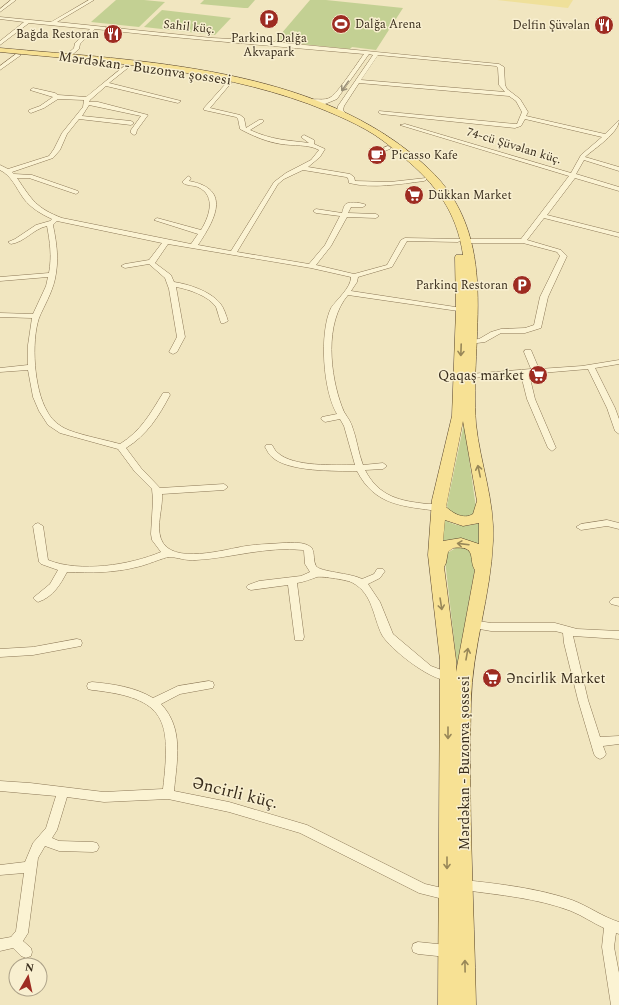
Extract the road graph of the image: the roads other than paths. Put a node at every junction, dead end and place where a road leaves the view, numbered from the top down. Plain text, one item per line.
1 (14, 0) edge
2 (92, 0) edge
3 (0, 11) edge
4 (0, 18) edge
5 (28, 21) junction
6 (53, 23) junction
7 (95, 28) junction
8 (0, 43) edge
9 (0, 52) edge
10 (368, 54) junction
11 (376, 54) junction
12 (18, 56) junction
13 (67, 57) junction
14 (1, 65) edge
15 (127, 66) junction
16 (358, 81) junction
17 (229, 82) junction
18 (105, 84) junction
19 (33, 90) dead end
20 (509, 94) junction
21 (57, 97) junction
22 (87, 101) junction
23 (178, 101) dead end
24 (310, 101) junction
25 (31, 111) dead end
26 (381, 112) dead end
27 (344, 115) junction
28 (77, 116) junction
29 (523, 118) junction
30 (261, 121) dead end
31 (619, 122) edge
32 (131, 123) dead end
33 (403, 125) dead end
34 (246, 130) junction
35 (134, 133) dead end
36 (606, 136) junction
37 (304, 137) dead end
38 (311, 145) junction
39 (388, 148) junction
40 (376, 152) dead end
41 (582, 158) junction
42 (303, 168) junction
43 (619, 169) edge
44 (5, 171) edge
45 (572, 175) junction
46 (188, 178) dead end
47 (424, 179) junction
48 (619, 189) edge
49 (76, 192) dead end
50 (363, 205) dead end
51 (316, 211) dead end
52 (344, 215) junction
53 (376, 216) dead end
54 (543, 216) junction
55 (53, 220) junction
56 (157, 220) dead end
57 (203, 233) junction
58 (619, 235) edge
59 (462, 241) junction
60 (523, 241) junction
61 (11, 242) dead end
62 (166, 242) junction
63 (193, 247) junction
64 (232, 254) junction
65 (151, 262) junction
66 (125, 266) dead end
67 (311, 266) junction
68 (53, 276) junction
69 (354, 276) junction
70 (0, 279) edge
71 (172, 284) junction
72 (347, 293) junction
73 (462, 310) junction
74 (0, 315) edge
75 (37, 316) junction
76 (224, 321) dead end
77 (472, 342) junction
78 (173, 352) dead end
79 (528, 352) dead end
80 (619, 362) edge
81 (32, 367) junction
82 (591, 367) junction
83 (0, 370) edge
84 (536, 371) junction
85 (524, 372) junction
86 (470, 376) junction
87 (166, 395) dead end
88 (615, 408) edge
89 (342, 416) junction
90 (325, 419) dead end
91 (619, 431) edge
92 (121, 447) junction
93 (269, 447) dead end
94 (552, 448) dead end
95 (383, 466) dead end
96 (360, 469) junction
97 (224, 486) dead end
98 (157, 491) junction
99 (484, 496) junction
100 (438, 508) junction
101 (38, 526) dead end
102 (619, 526) edge
103 (580, 527) dead end
104 (168, 553) junction
105 (62, 569) junction
106 (380, 571) dead end
107 (317, 573) junction
108 (292, 580) junction
109 (437, 581) junction
110 (362, 583) junction
111 (480, 586) junction
112 (251, 587) dead end
113 (38, 598) dead end
114 (472, 624) junction
115 (568, 631) junction
116 (619, 635) edge
117 (299, 637) dead end
118 (77, 643) dead end
119 (0, 653) edge
120 (448, 677) junction
121 (209, 685) dead end
122 (92, 686) dead end
123 (155, 702) junction
124 (619, 740) edge
125 (596, 742) junction
126 (600, 754) dead end
127 (0, 786) edge
128 (63, 792) junction
129 (168, 794) junction
130 (43, 840) junction
131 (93, 847) dead end
132 (31, 867) junction
133 (0, 870) edge
134 (464, 885) junction
135 (447, 894) junction
136 (615, 927) edge
137 (15, 942) junction
138 (0, 945) edge
139 (418, 948) dead end
140 (447, 951) junction
141 (26, 952) dead end
142 (448, 1005) edge
143 (466, 1005) edge
144 (618, 1005) edge

1 - 3 street
2 - 6 street
4 - 5 street, Sahil küç.
5 - 6 street, Sahil küç.
5 - 8 street
6 - 7 street, Sahil küç.
7 - 10 street, Sahil küç.
7 - 13 street
9 - 12 main road
9 - 13 main road, Mərdəkan - Buzonva şossesi
10 - 11 street, Sahil küç.
10 -> 24 street
11 - 16 street
11 - 20 street, Sahil küç.
12 - 14 street
12 - 15 main road
13 - 24 main road, Mərdəkan - Buzonva şossesi
15 - 17 main road
15 - 18 street
16 - 20 street
16 - 27 street
17 - 34 street
17 - 39 main road
18 - 22 street
18 - 23 street
19 - 21 street
20 - 29 street
21 - 22 street
21 - 25 street
22 - 28 street
22 - 35 street
24 - 27 main road, Mərdəkan - Buzonva şossesi
26 - 29 street
27 - 59 main road, Mərdəkan - Buzonva şossesi
28 - 32 street
28 - 44 street
29 - 36 street
30 - 34 street
31 - 36 street
33 - 45 street, 74-cü Şüvəlan küç.
34 - 38 street
36 - 41 street
37 - 38 street
38 - 42 street
39 - 40 street
39 - 47 main road
41 - 43 street
41 - 45 street
42 - 47 street
42 - 64 street
44 - 49 street
44 - 55 street
45 - 48 street, 74-cü Şüvəlan küç.
45 - 54 street
46 - 57 street
47 - 59 main road
50 - 52 street
51 - 52 street
52 - 53 street
52 - 67 street
54 - 58 street
54 - 60 street
55 - 61 street
55 - 62 street
55 - 68 street
56 - 57 street
57 - 63 street
59 - 60 street
59 - 69 street
59 - 73 main road
59 - 77 main road, Mərdəkan - Buzonva şossesi
60 - 77 street
62 - 63 street
62 - 65 street
63 - 64 street
64 - 67 street
65 - 66 street
65 - 71 street
67 - 69 street
68 - 70 street
68 - 75 street
69 - 72 street
71 - 76 street
71 - 78 street
72 - 73 street
72 - 89 street
73 -> 100 main road
74 - 75 street
75 - 81 street
77 - 86 main road, Mərdəkan - Buzonva şossesi
79 - 84 street
80 - 82 street
81 - 83 street
81 - 92 street
82 - 84 street
82 - 88 street
84 - 85 street
85 - 86 street
85 - 94 street
99 -> 86 main road, Mərdəkan - Buzonva şossesi
87 - 92 street
88 - 91 street
89 - 90 street
89 - 96 street
92 - 98 street
93 - 96 street
95 - 96 street
96 - 100 street
97 - 98 street
98 - 104 street
99 - 100 main road
99 - 111 main road, Mərdəkan - Buzonva şossesi
100 - 109 main road
101 - 105 street
102 - 103 street
104 - 105 street
104 - 107 street
105 - 113 street
106 - 110 street
107 - 108 street
107 - 110 street
108 - 112 street
108 - 117 street
111 -> 109 main road
109 -> 120 main road
110 - 120 street
111 - 114 main road, Mərdəkan - Buzonva şossesi
114 - 115 street
134 -> 114 main road, Mərdəkan - Buzonva şossesi
115 - 116 street
115 - 125 street
118 - 119 street
120 -> 135 main road
121 - 123 street
122 - 123 street
123 - 129 street
124 - 125 street
125 - 126 street
127 - 128 street, Əncirli küç.
128 - 129 street, Əncirli küç.
128 - 130 street
129 - 135 street, Əncirli küç.
130 - 131 street
130 - 132 street
132 - 133 street
132 - 137 street
134 - 136 street
143 -> 134 main road, Mərdəkan - Buzonva şossesi
135 - 140 main road
136 - 144 street
137 - 138 street
137 - 141 street
139 - 140 street
140 - 142 main road

